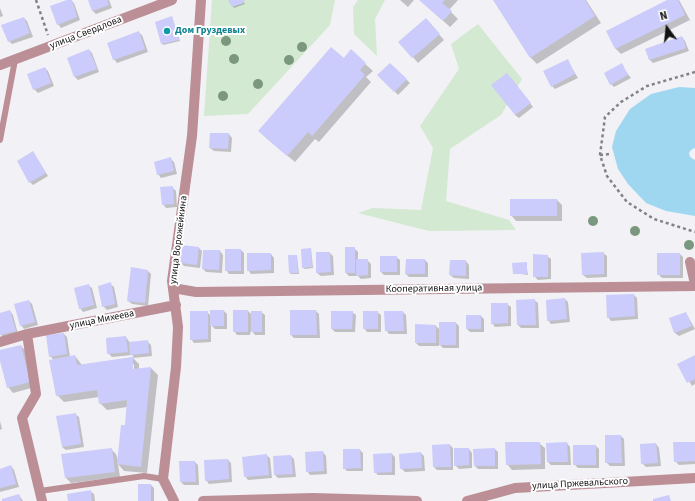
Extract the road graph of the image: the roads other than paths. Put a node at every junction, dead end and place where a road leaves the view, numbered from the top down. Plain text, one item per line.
1 (172, 0) edge
2 (201, 0) edge
3 (15, 60) junction
4 (0, 65) edge
5 (0, 140) edge
6 (690, 262) dead end
7 (695, 285) edge
8 (173, 288) junction
9 (176, 305) junction
10 (27, 334) junction
11 (0, 342) edge
12 (695, 478) edge
13 (163, 479) junction
14 (41, 496) edge
15 (174, 501) edge
16 (203, 501) edge
17 (417, 501) edge
18 (467, 501) edge

1 - 3 street, улица Свердлова
2 - 8 street, улица Ворожейкина
3 - 4 street, улица Свердлова
3 - 5 lane
6 - 7 street
7 - 8 street, Кооперативная улица
8 - 9 street, улица Ворожейкина
9 - 10 street, улица Михеева
9 - 13 street, улица Ворожейкина
10 - 11 street, улица Михеева
10 - 14 street
12 - 18 street, улица Пржевальского
13 - 14 lane
13 - 15 street
16 - 17 street

